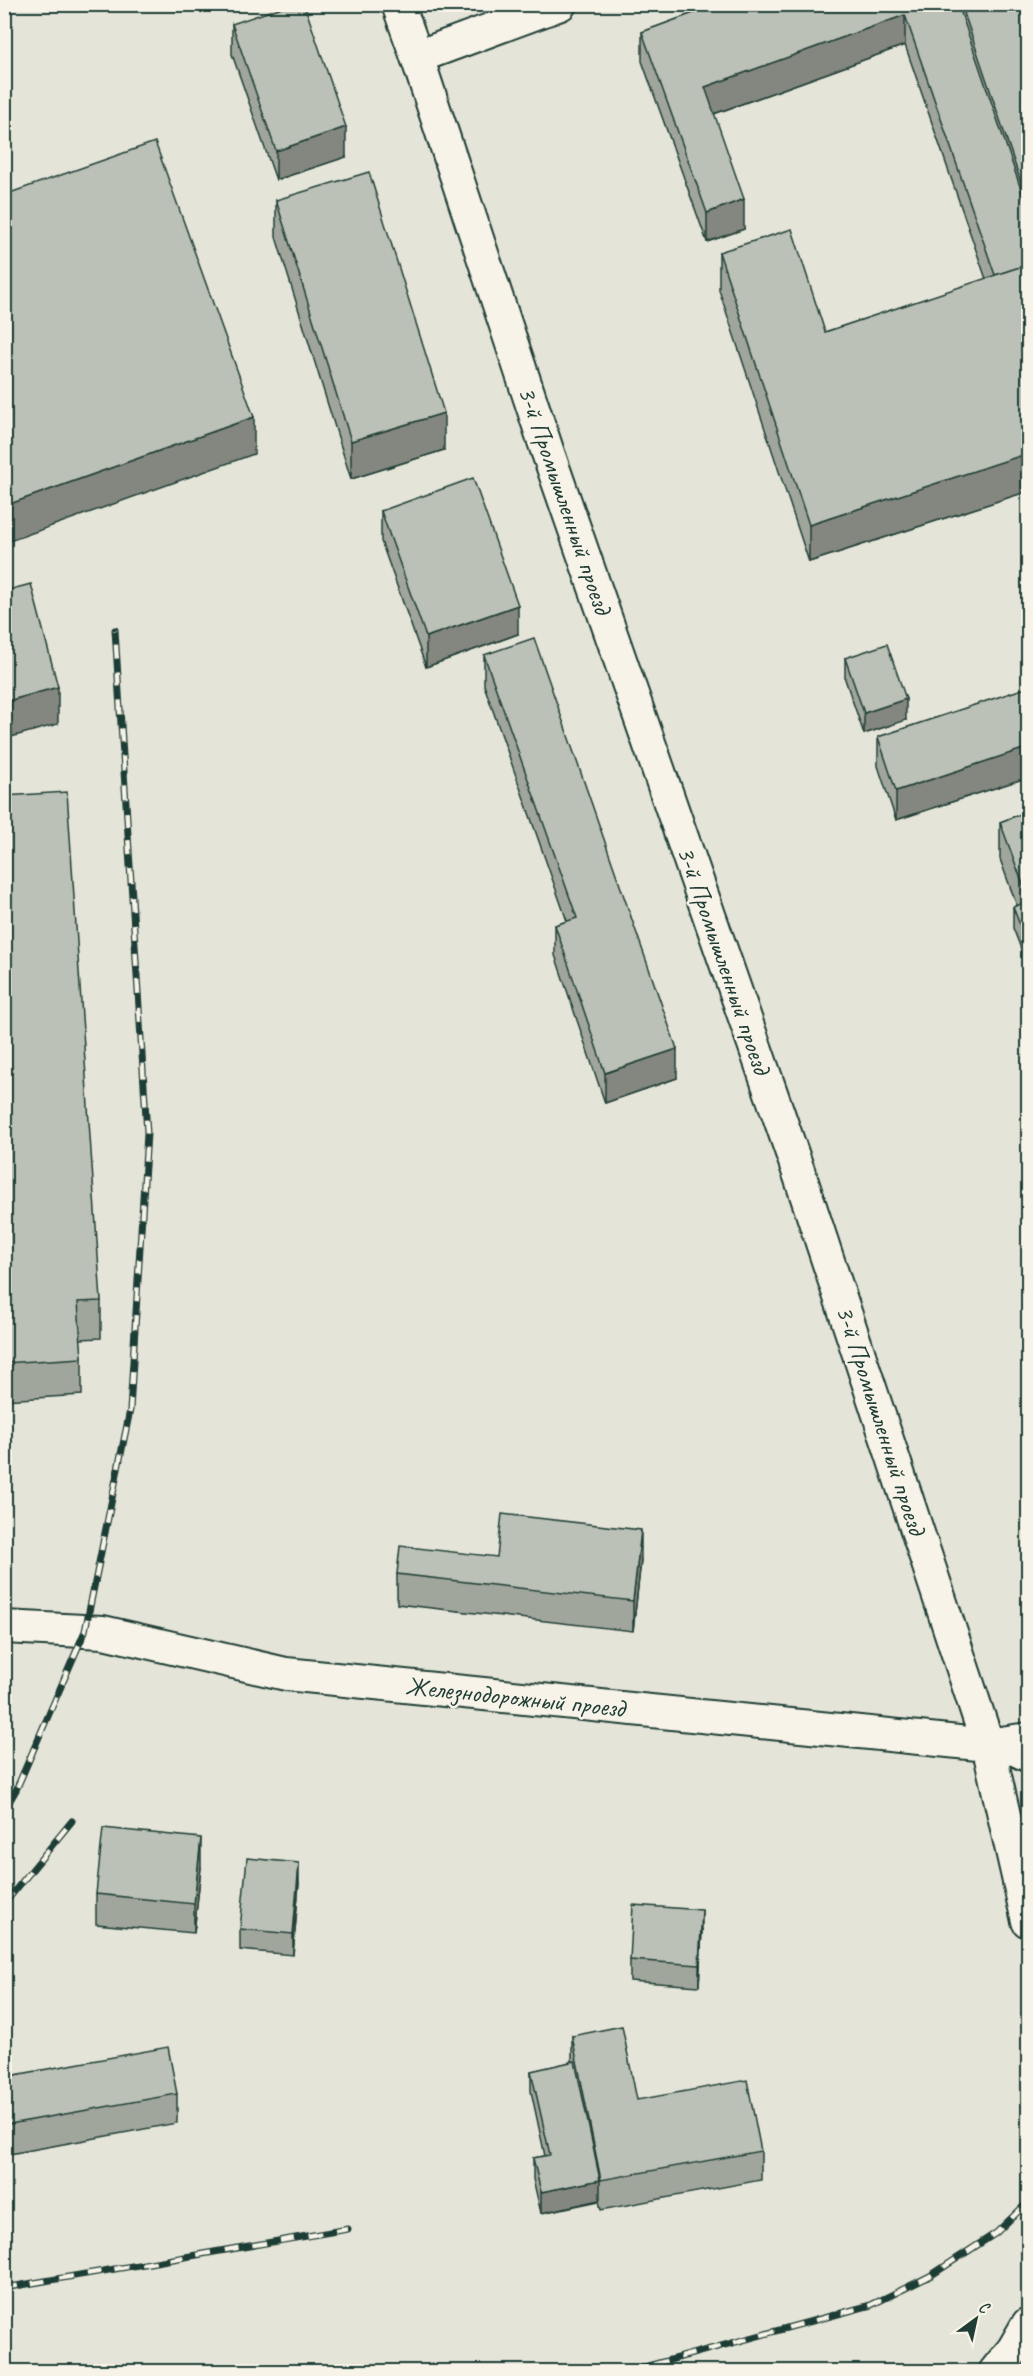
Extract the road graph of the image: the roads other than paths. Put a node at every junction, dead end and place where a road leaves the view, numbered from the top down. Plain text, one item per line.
1 (398, 4) edge
2 (560, 4) edge
3 (417, 57) junction
4 (4, 1627) edge
5 (1029, 1739) edge
6 (988, 1745) junction
7 (1029, 1764) edge
8 (1029, 1921) edge
9 (1029, 2324) edge
10 (995, 2372) edge

1 - 3 street, 3-й Промышленный проезд
2 - 3 street
3 - 6 street, 3-й Промышленный проезд
4 - 6 street, Железнодорожный проезд
5 - 6 street, Железнодорожный проезд
6 - 7 lane
6 - 8 street, 3-й Промышленный проезд
9 - 10 street

